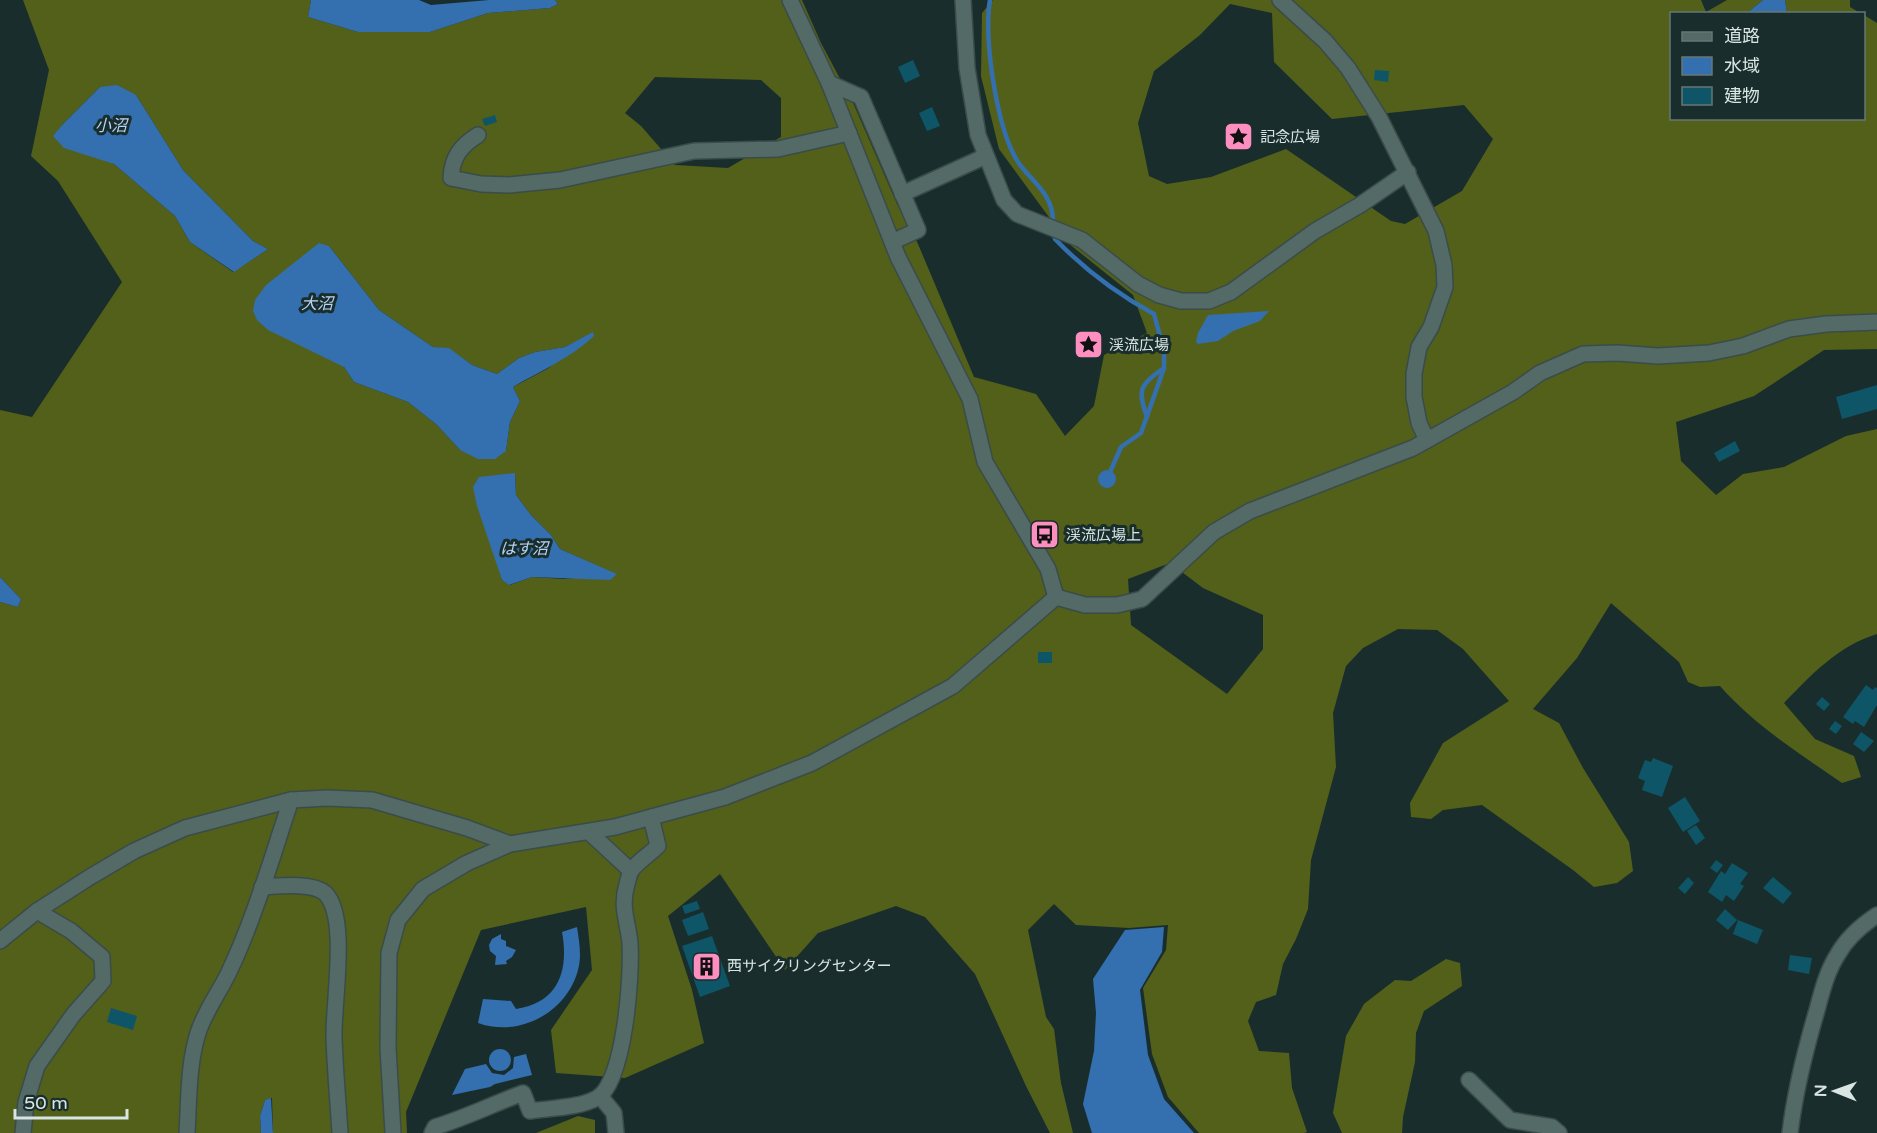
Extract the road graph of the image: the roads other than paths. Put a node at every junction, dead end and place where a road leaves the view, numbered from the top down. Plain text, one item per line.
1 (790, 0) edge
2 (963, 0) edge
3 (1280, 0) edge
4 (829, 84) junction
5 (849, 133) junction
6 (478, 135) dead end
7 (986, 156) junction
8 (1408, 172) junction
9 (902, 194) junction
10 (892, 242) junction
11 (1877, 322) edge
12 (1427, 440) junction
13 (1056, 597) junction
14 (291, 800) junction
15 (651, 817) junction
16 (589, 832) junction
17 (510, 844) junction
18 (631, 871) junction
19 (262, 887) junction
20 (37, 911) junction
21 (1877, 915) edge
22 (0, 942) edge
23 (1469, 1080) dead end
24 (600, 1096) junction
25 (23, 1133) edge
26 (187, 1133) edge
27 (340, 1133) edge
28 (393, 1133) edge
29 (432, 1133) edge
30 (616, 1133) edge
31 (1559, 1133) edge
32 (1790, 1133) edge

1 - 4 street
2 - 7 street
3 - 8 street
4 - 5 street
4 - 9 street
5 - 6 street
5 - 10 street
7 - 8 street
7 - 9 street
8 - 12 street
9 - 10 street
10 - 13 street
11 - 12 street
12 - 13 street
13 - 15 street
14 - 17 street
14 - 19 street
14 - 20 street
15 - 16 street
15 - 18 street
16 - 17 street
16 - 18 street
17 - 28 street
18 - 24 street
19 - 26 street
19 - 27 street
20 - 22 street
20 - 25 street
21 - 32 street
23 - 31 street
24 - 29 street
24 - 30 street

